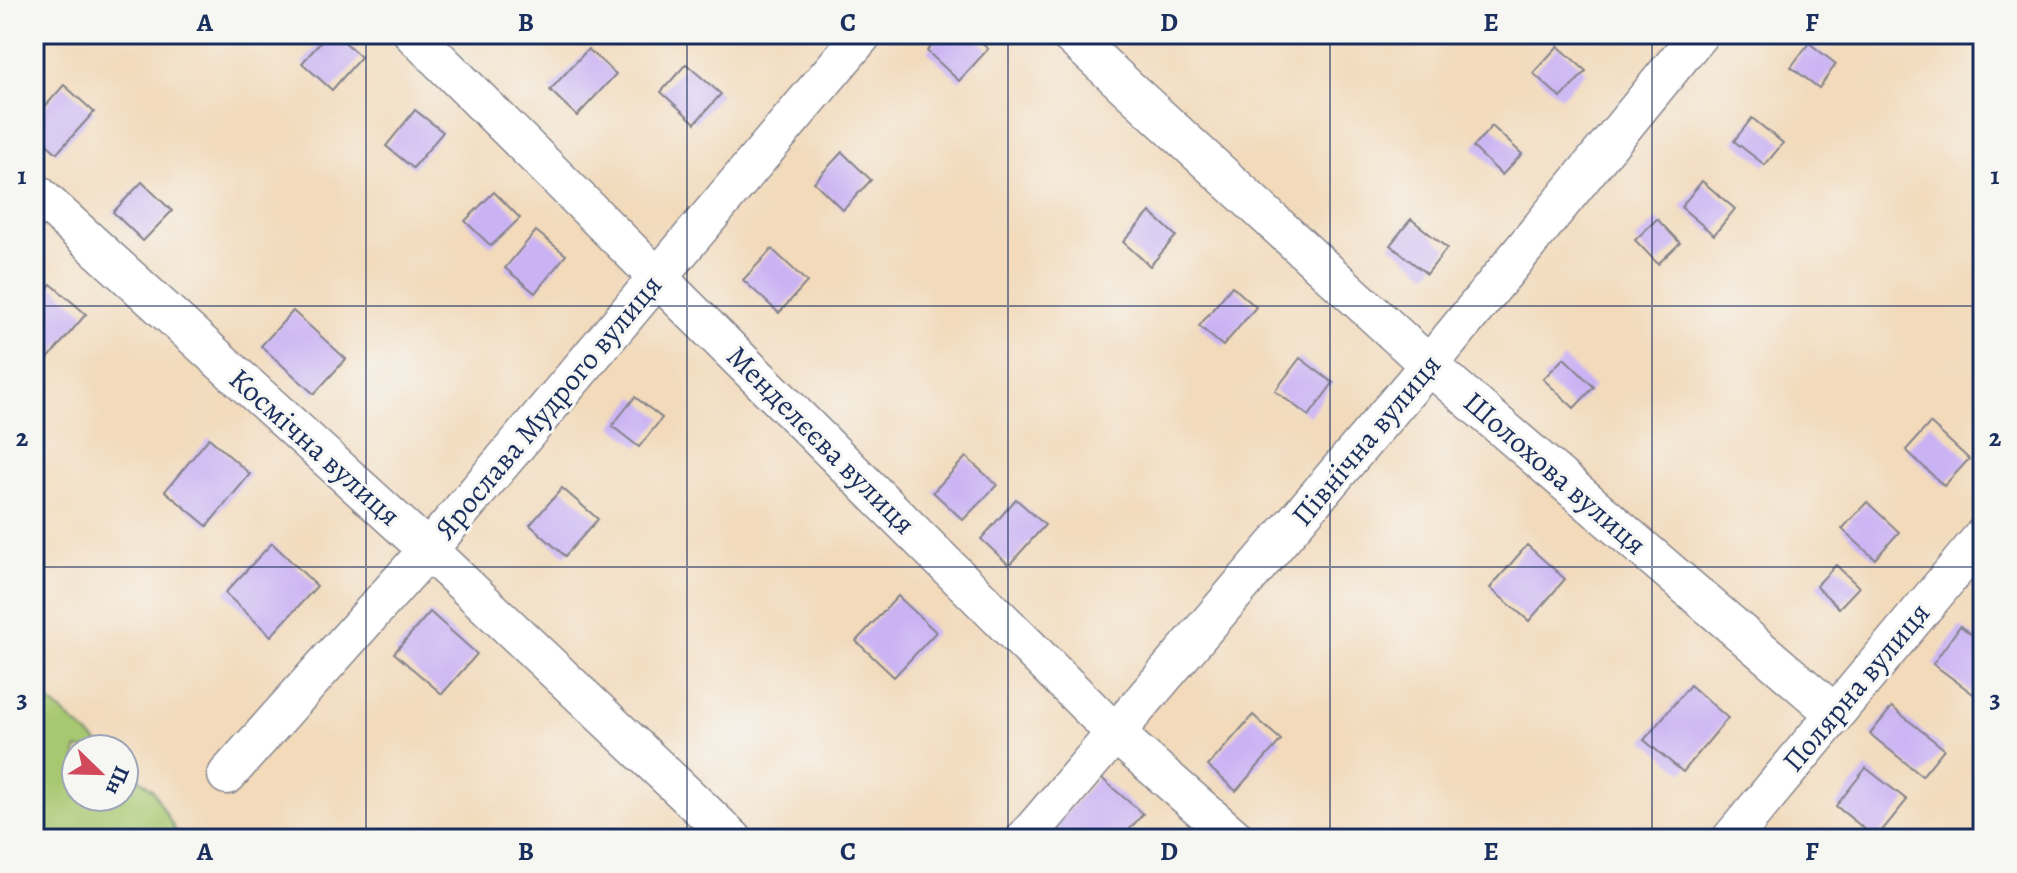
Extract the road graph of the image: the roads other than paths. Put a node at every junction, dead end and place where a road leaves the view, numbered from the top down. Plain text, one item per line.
1 (413, 34) edge
2 (863, 34) edge
3 (1069, 34) edge
4 (1699, 34) edge
5 (34, 191) edge
6 (658, 278) junction
7 (1429, 365) junction
8 (1983, 536) edge
9 (428, 550) junction
10 (1833, 712) junction
11 (1117, 735) junction
12 (227, 775) dead end
13 (733, 839) edge
14 (1025, 839) edge
15 (1236, 839) edge
16 (1731, 839) edge

1 - 6 street, Менделєєва вулиця
2 - 6 street, Ярослава Мудрого вулиця
3 - 7 street, Шолохова вулиця
4 - 7 street, Північна вулиця
5 - 9 street, Космічна вулиця
6 - 9 street, Ярослава Мудрого вулиця
6 - 11 street, Менделєєва вулиця
7 - 10 street, Шолохова вулиця
7 - 11 street, Північна вулиця
8 - 10 street, Полярна вулиця
9 - 12 street, Ярослава Мудрого вулиця
9 - 13 street, Космічна вулиця
10 - 16 street, Полярна вулиця
11 - 14 street, Північна вулиця
11 - 15 street, Менделєєва вулиця

